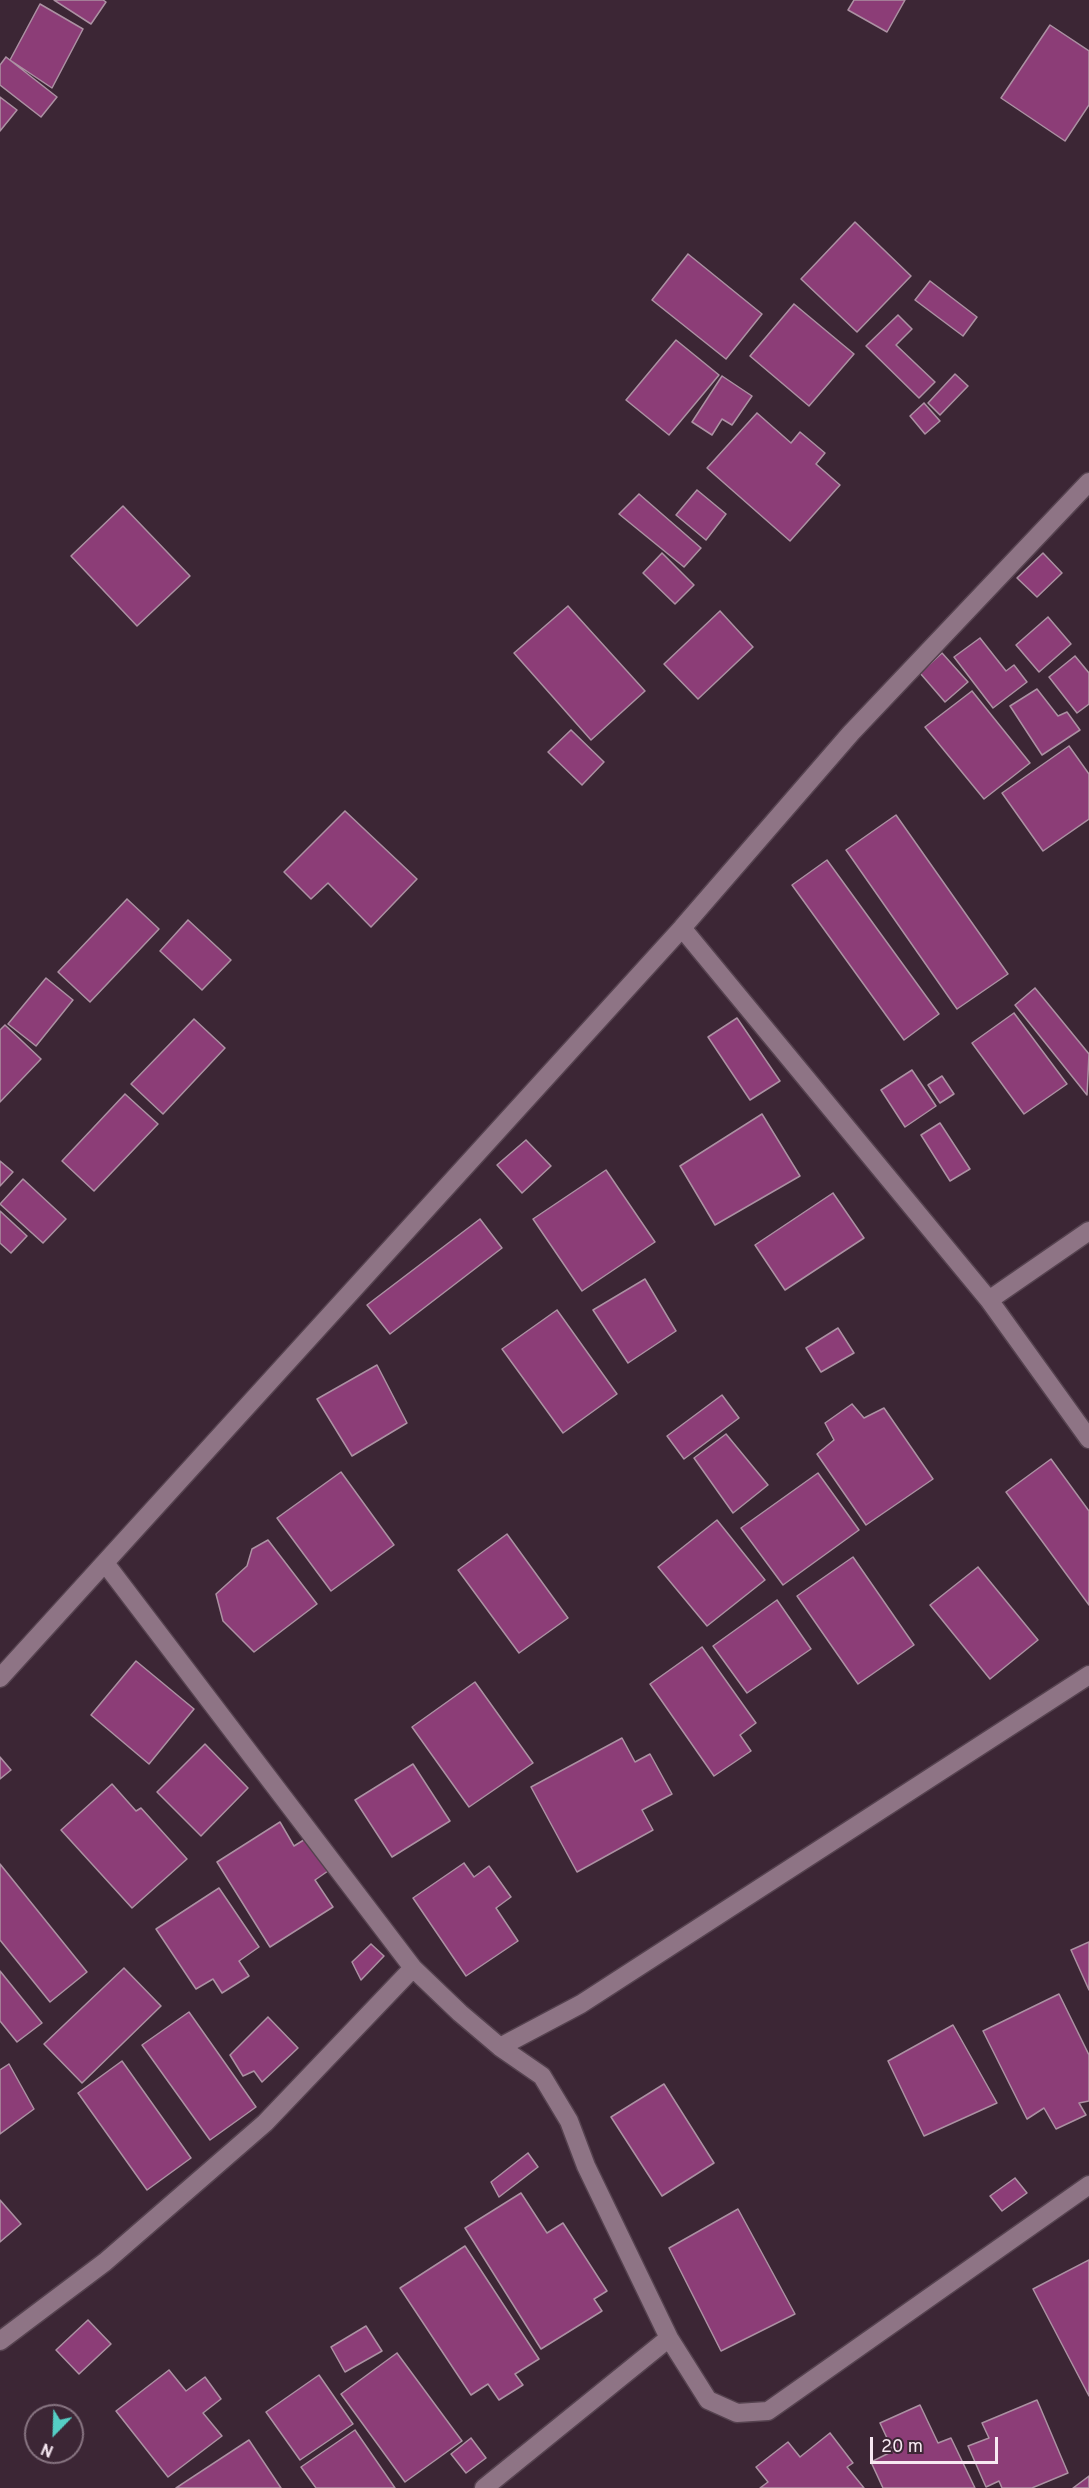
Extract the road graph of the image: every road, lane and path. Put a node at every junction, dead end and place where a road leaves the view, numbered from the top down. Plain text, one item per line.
1 (1089, 482) edge
2 (682, 928) junction
3 (1089, 1231) edge
4 (989, 1300) junction
5 (1089, 1439) edge
6 (105, 1563) junction
7 (1089, 1675) edge
8 (0, 1678) edge
9 (413, 1968) junction
10 (500, 2047) junction
11 (1089, 2184) edge
12 (669, 2338) junction
13 (0, 2341) edge
14 (484, 2488) edge

1 - 2 street
2 - 4 street
2 - 6 street
3 - 4 street
4 - 5 street
6 - 8 street
6 - 9 street
7 - 10 street
9 - 10 street
9 - 13 street
10 - 12 street
11 - 12 street
12 - 14 street

